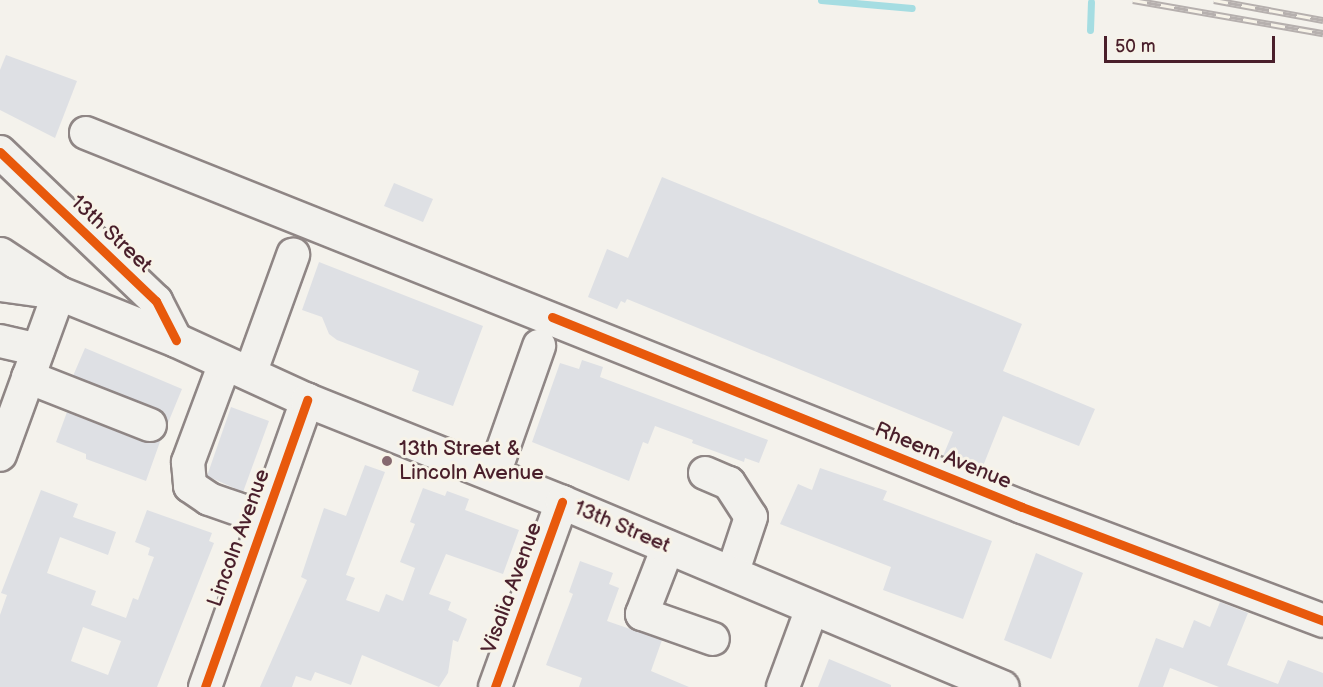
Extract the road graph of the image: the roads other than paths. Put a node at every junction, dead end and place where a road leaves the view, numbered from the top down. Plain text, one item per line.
1 (86, 133) dead end
2 (0, 152) edge
3 (0, 254) edge
4 (293, 255) dead end
5 (0, 285) edge
6 (58, 293) junction
7 (176, 340) junction
8 (0, 341) edge
9 (539, 346) dead end
10 (33, 364) junction
11 (237, 368) junction
12 (307, 400) junction
13 (150, 425) dead end
14 (0, 455) edge
15 (705, 473) dead end
16 (494, 474) junction
17 (562, 502) junction
18 (264, 518) junction
19 (668, 547) junction
20 (732, 574) junction
21 (812, 608) junction
22 (1323, 621) edge
23 (713, 639) dead end
24 (205, 687) edge
25 (495, 687) edge
26 (783, 687) edge
27 (1002, 687) edge

1 - 22 street, Rheem Avenue
2 - 7 street, 13th Street
3 - 6 main road, 13th Street
4 - 11 street
5 - 6 street, 13th Street
6 - 7 main road, 13th Street
6 - 10 street
7 - 11 main road, 13th Street
8 - 10 street
9 - 16 street
10 - 13 street
10 - 14 street
11 - 12 main road, 13th Street
11 - 18 street
12 - 16 main road, 13th Street
12 - 18 street, Lincoln Avenue
15 - 20 street
16 - 17 main road, 13th Street
17 - 19 main road, 13th Street
17 - 25 street, Visalia Avenue
18 - 24 street, Lincoln Avenue
19 - 20 main road, 13th Street
19 - 23 street
20 - 21 main road, 13th Street
21 - 26 street
21 - 27 main road, 13th Street

